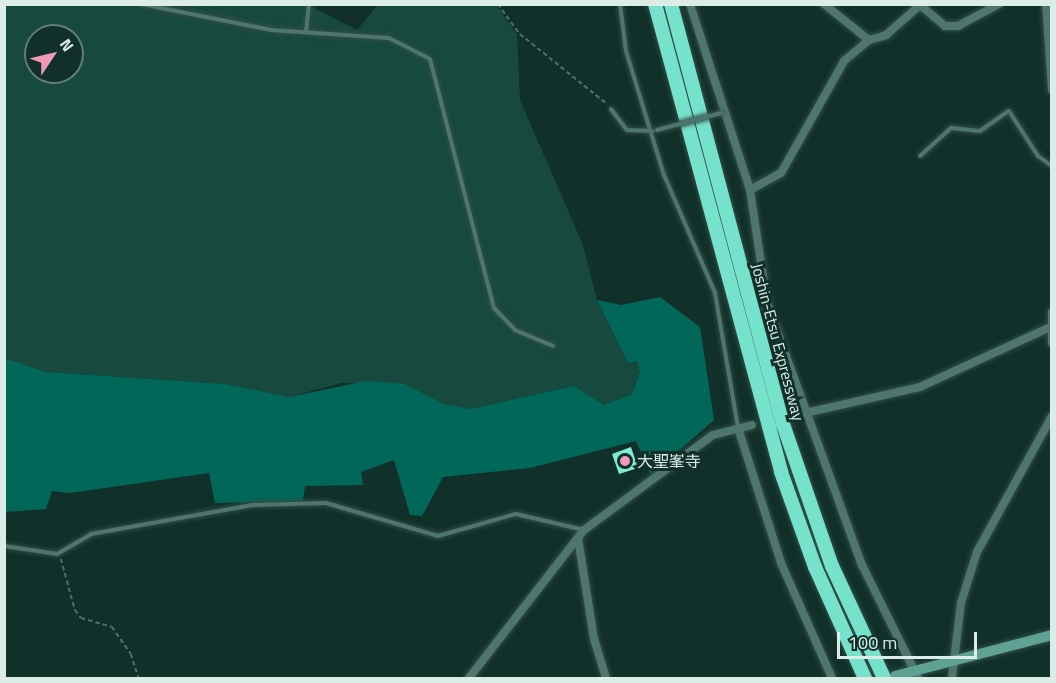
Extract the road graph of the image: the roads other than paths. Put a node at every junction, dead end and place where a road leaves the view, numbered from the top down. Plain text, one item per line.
1 (141, 4) edge
2 (309, 4) edge
3 (620, 4) edge
4 (655, 4) edge
5 (672, 4) edge
6 (690, 4) edge
7 (824, 4) edge
8 (999, 4) edge
9 (1047, 4) edge
10 (920, 5) edge
11 (306, 32) junction
12 (869, 40) junction
13 (1052, 90) edge
14 (611, 109) road end
15 (724, 112) junction
16 (654, 131) junction
17 (920, 156) dead end
18 (1052, 166) edge
19 (750, 190) junction
20 (1052, 312) edge
21 (1048, 328) junction
22 (1052, 342) edge
23 (553, 346) dead end
24 (809, 413) junction
25 (792, 416) dead end
26 (1052, 416) edge
27 (752, 425) dead end
28 (738, 428) junction
29 (584, 530) junction
30 (578, 538) junction
31 (4, 546) edge
32 (1052, 635) edge
33 (955, 661) junction
34 (916, 675) edge
35 (890, 677) edge
36 (469, 678) edge
37 (606, 678) edge
38 (832, 678) edge
39 (865, 678) edge
40 (952, 678) edge

1 - 11 lane
2 - 11 lane
3 - 16 lane
4 - 39 highway, Joshin-Etsu Expressway
5 - 35 highway, Joshin-Etsu Expressway
6 - 15 street
7 - 12 street
8 - 10 street
9 - 13 street
10 - 12 street
11 - 23 lane
12 - 19 street
14 - 16 lane
15 - 16 lane, bridge
15 - 19 street
16 - 28 lane
17 - 18 lane
19 - 24 street
20 - 21 street
21 - 22 street
21 - 24 street
24 - 25 street
24 - 34 street
26 - 33 street
27 - 28 street
28 - 29 street
28 - 38 street
29 - 30 street
29 - 31 lane
30 - 36 street
30 - 37 street
32 - 33 main road
33 - 34 main road
33 - 40 street
34 - 35 main road

